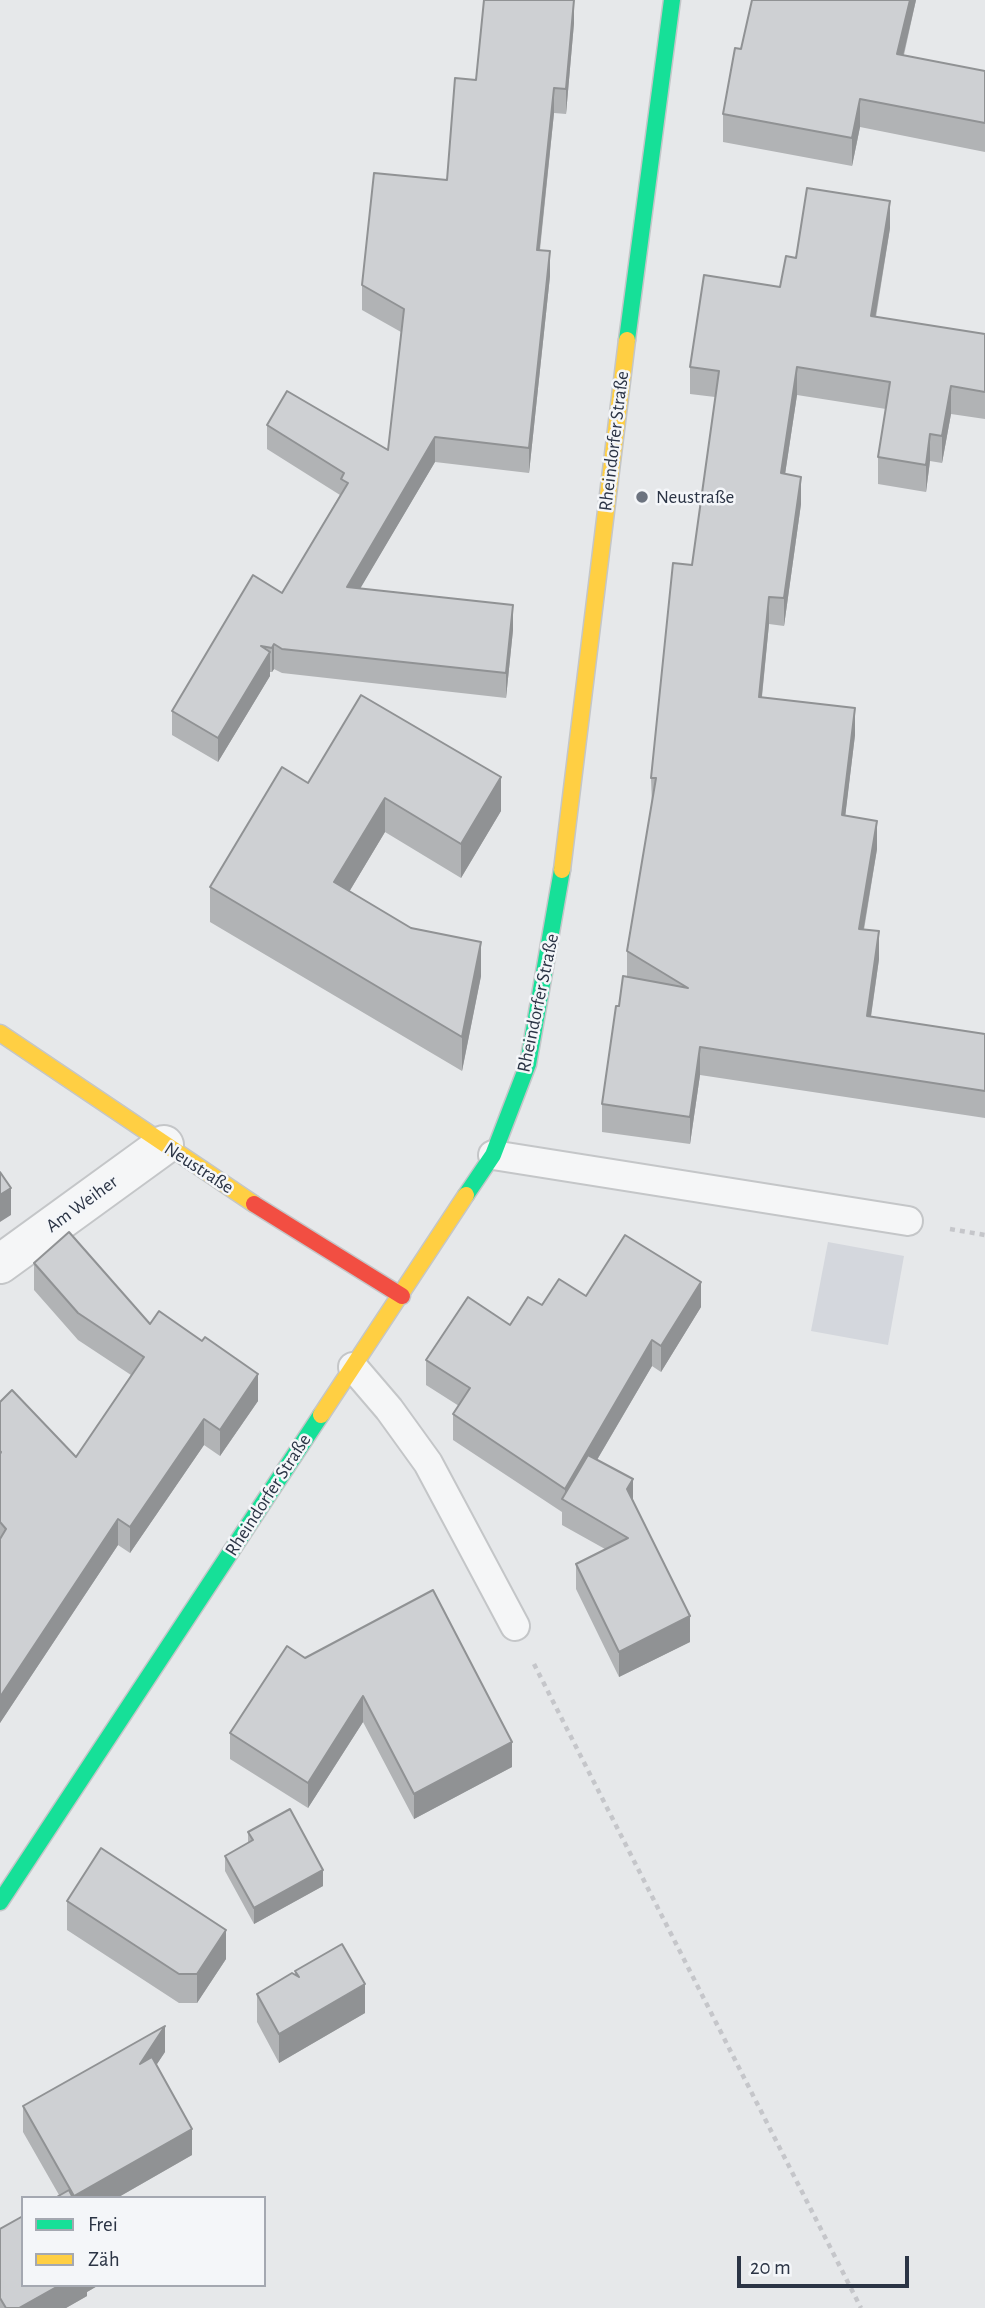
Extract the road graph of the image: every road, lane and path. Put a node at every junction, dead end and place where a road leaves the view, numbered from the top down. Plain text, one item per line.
1 (672, 0) edge
2 (0, 1033) edge
3 (164, 1145) junction
4 (493, 1155) junction
5 (908, 1222) dead end
6 (0, 1264) edge
7 (402, 1296) junction
8 (353, 1367) junction
9 (515, 1626) joint
10 (0, 1902) edge
11 (861, 2308) edge

1 - 4 main road, Rheindorfer Straße
2 - 3 main road, Neustraße
3 - 6 street, Am Weiher
3 - 7 main road, Neustraße
4 - 5 lane
4 - 7 main road, Rheindorfer Straße
7 - 8 main road, Rheindorfer Straße
8 - 9 lane
8 - 10 main road, Rheindorfer Straße
9 - 11 path

